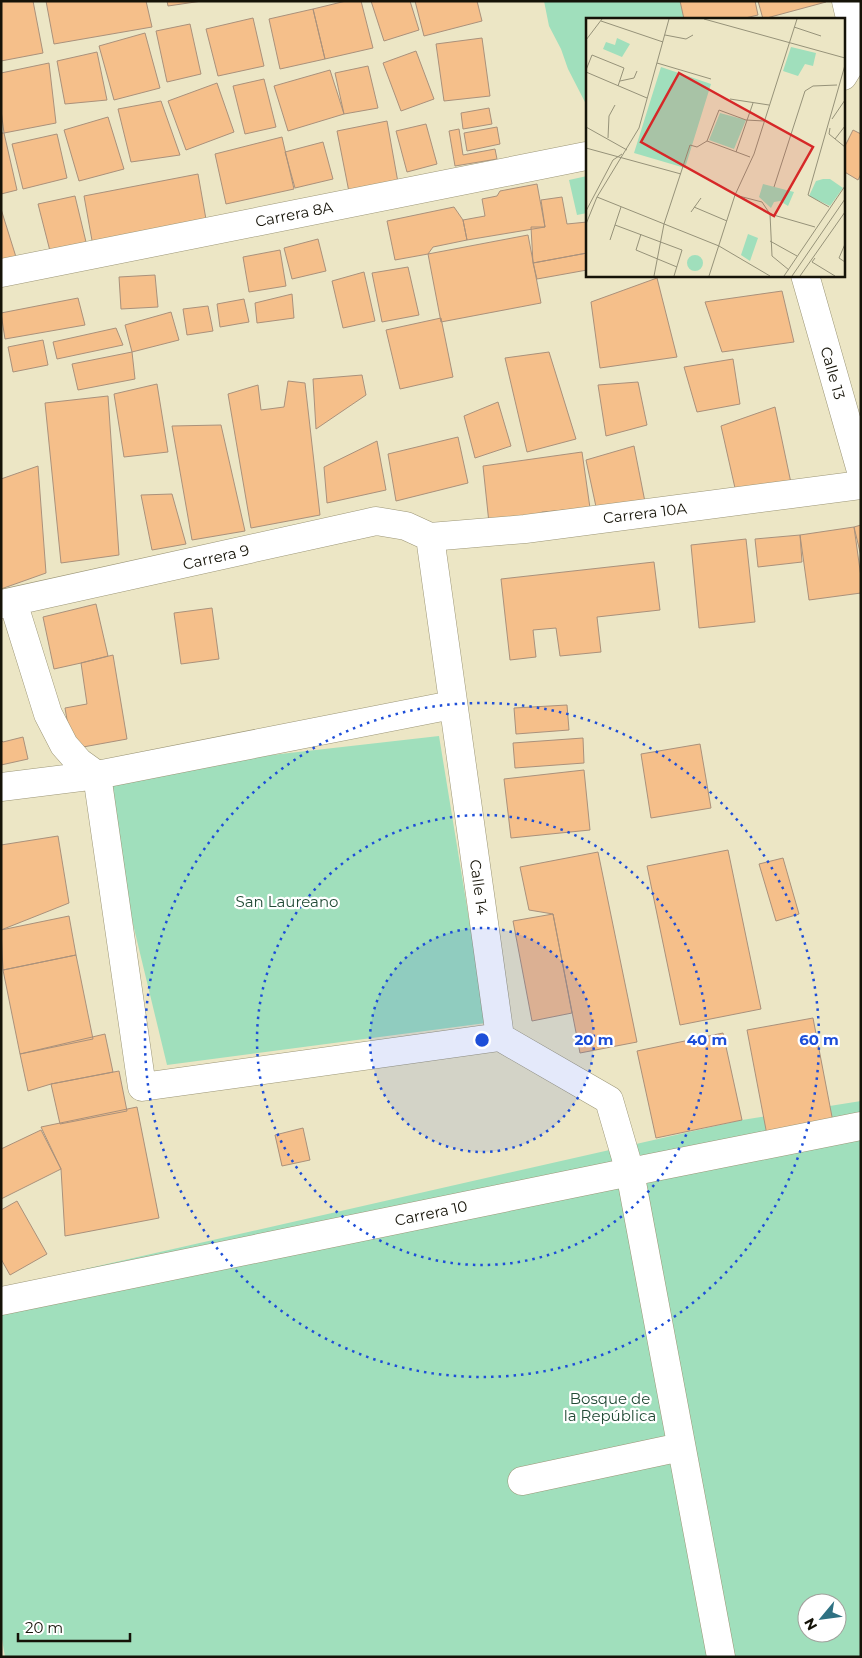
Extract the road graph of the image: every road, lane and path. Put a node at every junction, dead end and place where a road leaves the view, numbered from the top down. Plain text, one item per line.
1 (846, 1) edge
2 (859, 51) edge
3 (844, 74) edge
4 (586, 156) dead end
5 (1, 273) edge
6 (804, 276) edge
7 (861, 471) edge
8 (861, 485) edge
9 (430, 538) junction
10 (7, 603) edge
11 (452, 705) junction
12 (97, 776) junction
13 (1, 787) edge
14 (500, 1037) junction
15 (861, 1126) edge
16 (630, 1172) junction
17 (1, 1301) edge
18 (681, 1447) junction
19 (522, 1481) dead end
20 (721, 1657) edge

1 - 2 street
2 - 3 street
4 - 5 street, Carrera 8A
6 - 7 street, Calle 13
8 - 9 street, Carrera 10A
9 - 10 street, Carrera 9
9 - 11 street, Calle 14
10 - 12 street
11 - 12 street
11 - 14 street, Calle 14
12 - 13 street
12 - 14 street
14 - 16 street
15 - 16 street, Carrera 10
16 - 17 street, Carrera 10
16 - 18 street
18 - 19 street
18 - 20 street

